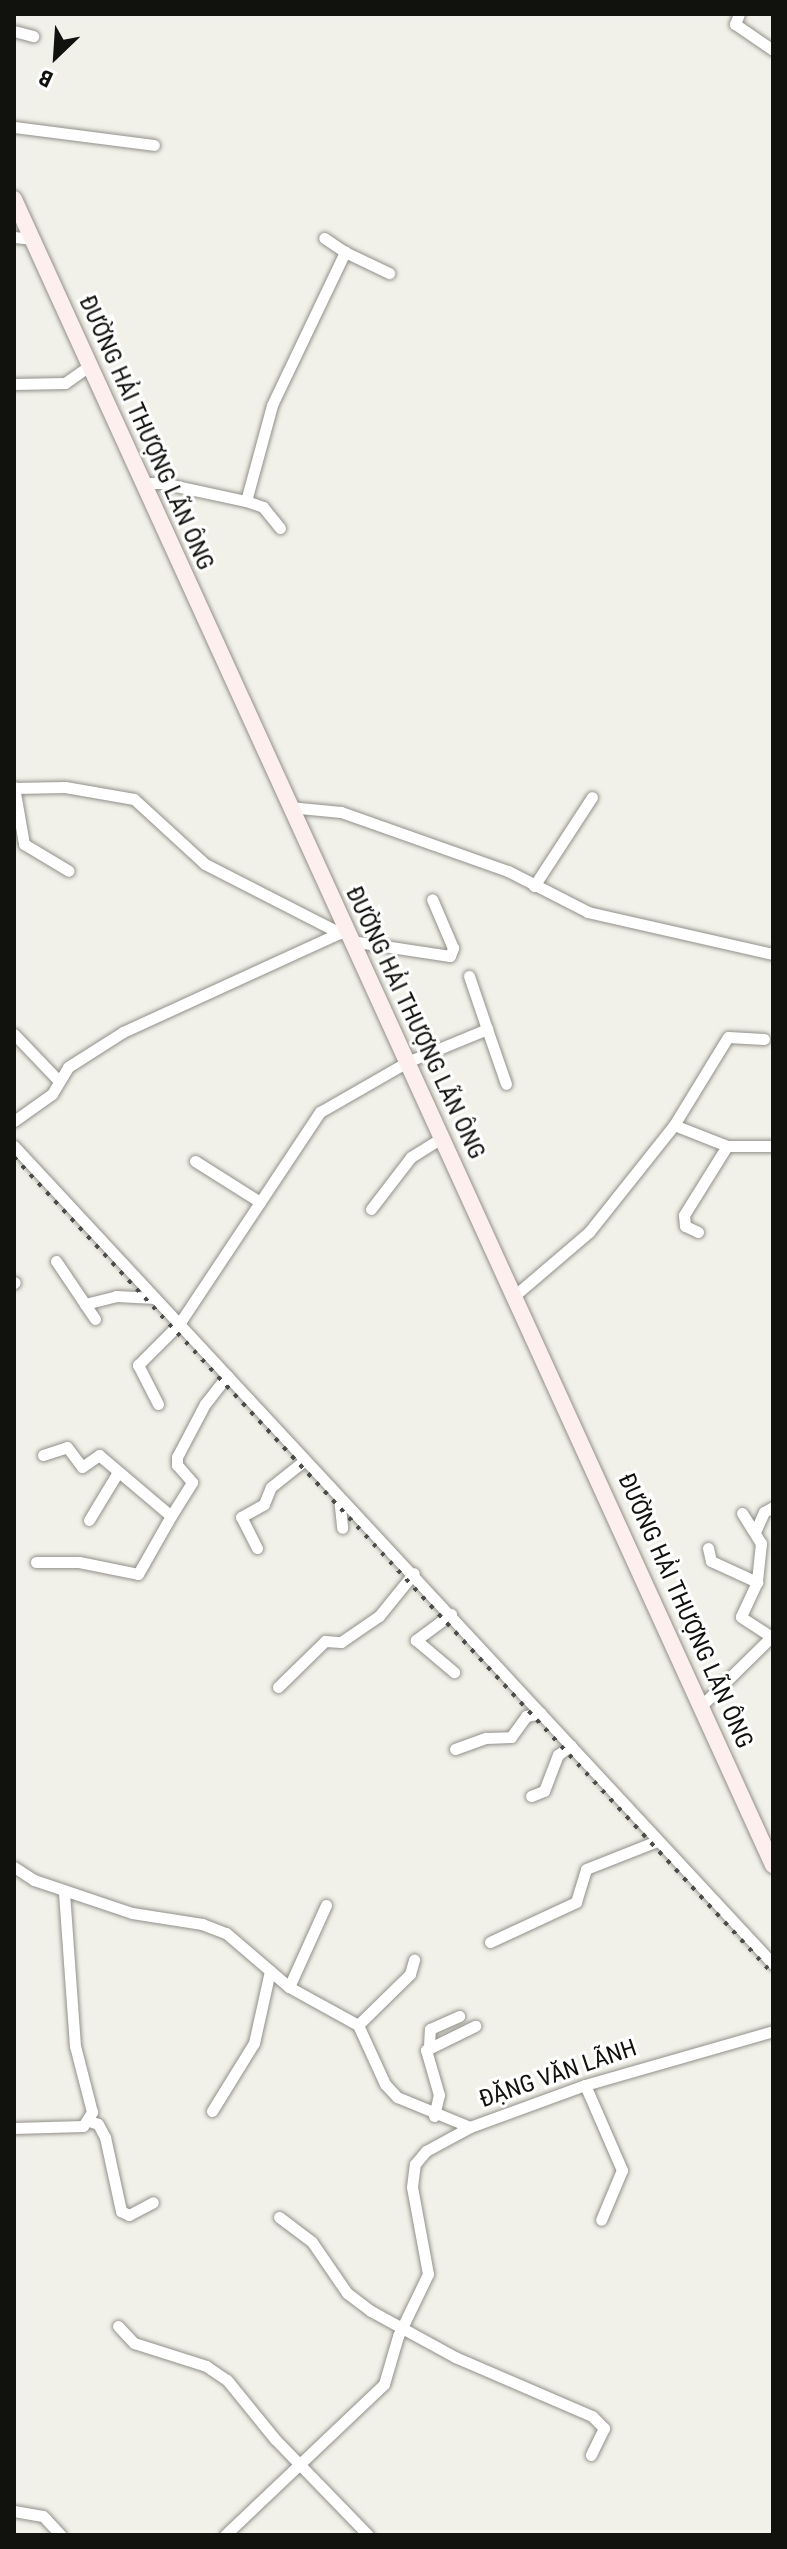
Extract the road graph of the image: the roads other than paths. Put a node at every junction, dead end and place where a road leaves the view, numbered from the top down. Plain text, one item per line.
1 (739, 14) edge
2 (14, 31) edge
3 (33, 36) dead end
4 (773, 50) edge
5 (14, 127) edge
6 (154, 145) dead end
7 (14, 199) edge
8 (14, 237) edge
9 (324, 238) dead end
10 (32, 239) junction
11 (345, 252) junction
12 (389, 273) dead end
13 (89, 366) junction
14 (14, 384) edge
15 (142, 483) junction
16 (246, 501) junction
17 (280, 528) dead end
18 (14, 787) edge
19 (592, 797) dead end
20 (289, 807) junction
21 (19, 845) edge
22 (69, 871) dead end
23 (534, 886) junction
24 (432, 899) dead end
25 (346, 935) junction
26 (773, 954) edge
27 (469, 976) dead end
28 (487, 1029) junction
29 (14, 1034) edge
30 (764, 1039) dead end
31 (407, 1062) junction
32 (58, 1080) junction
33 (506, 1084) dead end
34 (14, 1121) edge
35 (674, 1125) junction
36 (441, 1138) junction
37 (14, 1146) edge
38 (727, 1146) junction
39 (773, 1146) edge
40 (195, 1161) dead end
41 (260, 1202) junction
42 (371, 1209) dead end
43 (698, 1232) dead end
44 (56, 1261) dead end
45 (514, 1296) junction
46 (155, 1298) junction
47 (85, 1304) junction
48 (95, 1319) dead end
49 (179, 1324) junction
50 (227, 1376) junction
51 (158, 1404) dead end
52 (43, 1455) dead end
53 (305, 1460) junction
54 (118, 1472) junction
55 (339, 1496) junction
56 (773, 1507) edge
57 (742, 1513) dead end
58 (171, 1516) junction
59 (89, 1520) dead end
60 (342, 1528) dead end
61 (755, 1532) junction
62 (257, 1548) dead end
63 (708, 1548) dead end
64 (36, 1562) dead end
65 (414, 1573) junction
66 (757, 1582) junction
67 (451, 1614) junction
68 (771, 1636) edge
69 (454, 1672) dead end
70 (278, 1687) dead end
71 (701, 1706) junction
72 (541, 1713) junction
73 (571, 1745) junction
74 (455, 1749) dead end
75 (531, 1796) dead end
76 (657, 1841) junction
77 (773, 1865) edge
78 (14, 1867) edge
79 (64, 1891) junction
80 (326, 1905) dead end
81 (490, 1942) dead end
82 (414, 1960) dead end
83 (773, 1964) edge
84 (270, 1971) junction
85 (289, 1987) junction
86 (459, 2016) dead end
87 (358, 2025) junction
88 (475, 2026) dead end
89 (773, 2031) edge
90 (429, 2046) junction
91 (585, 2085) junction
92 (212, 2111) dead end
93 (434, 2116) junction
94 (89, 2121) junction
95 (470, 2127) junction
96 (14, 2128) edge
97 (153, 2202) dead end
98 (279, 2217) dead end
99 (601, 2220) dead end
100 (118, 2326) dead end
101 (401, 2330) junction
102 (591, 2455) dead end
103 (300, 2463) junction
104 (14, 2511) edge
105 (61, 2535) edge
106 (225, 2535) edge
107 (368, 2535) edge

1 - 4 street
2 - 3 street
5 - 6 street
7 - 10 street, ĐƯỜNG HẢI THƯỢNG LÃN ÔNG
8 - 10 street
9 - 11 street
10 - 13 street, ĐƯỜNG HẢI THƯỢNG LÃN ÔNG
11 - 12 street
11 - 16 street
13 - 14 street
13 - 15 street, ĐƯỜNG HẢI THƯỢNG LÃN ÔNG
15 - 16 street
15 - 20 street, ĐƯỜNG HẢI THƯỢNG LÃN ÔNG
16 - 17 street
18 - 21 street
18 - 25 street
19 - 23 street
20 - 23 street
20 - 25 street, ĐƯỜNG HẢI THƯỢNG LÃN ÔNG
21 - 22 street
23 - 26 street
24 - 25 street
25 - 31 street, ĐƯỜNG HẢI THƯỢNG LÃN ÔNG
25 - 32 street
27 - 28 street
28 - 31 street
28 - 33 street
29 - 32 street
30 - 35 street
31 - 36 street, ĐƯỜNG HẢI THƯỢNG LÃN ÔNG
31 - 41 street
32 - 34 street
35 - 38 street
35 - 45 street
36 - 42 street
36 - 45 street, ĐƯỜNG HẢI THƯỢNG LÃN ÔNG
37 - 46 street
38 - 39 street
38 - 43 street
40 - 41 street
41 - 49 street
44 - 47 street
45 - 71 street, ĐƯỜNG HẢI THƯỢNG LÃN ÔNG
46 - 47 street
46 - 49 street
47 - 48 street
49 - 50 street
49 - 51 street
50 - 53 street
50 - 58 street
52 - 54 street
53 - 55 street
53 - 62 street
54 - 58 street
54 - 59 street
55 - 60 street
55 - 65 street
56 - 61 street
57 - 61 street
58 - 64 street
61 - 66 street
63 - 66 street
65 - 67 street
65 - 70 street
66 - 68 street
67 - 69 street
67 - 72 street
68 - 71 street
71 - 77 street, ĐƯỜNG HẢI THƯỢNG LÃN ÔNG
72 - 73 street
72 - 74 street
73 - 75 street
73 - 76 street
76 - 81 street
76 - 83 street
78 - 79 street
79 - 84 street
79 - 94 street
80 - 85 street
82 - 87 street
84 - 85 street
84 - 92 street
85 - 87 street
86 - 90 street
87 - 93 street, ĐẶNG VĂN LÃNH
88 - 90 street
89 - 91 street, ĐẶNG VĂN LÃNH
90 - 93 street
91 - 95 street, ĐẶNG VĂN LÃNH
91 - 99 street
93 - 95 street, ĐẶNG VĂN LÃNH
94 - 96 street
94 - 97 street
95 - 101 street
98 - 101 street
100 - 103 street
101 - 102 street
101 - 103 street
103 - 106 street
103 - 107 street
104 - 105 street

